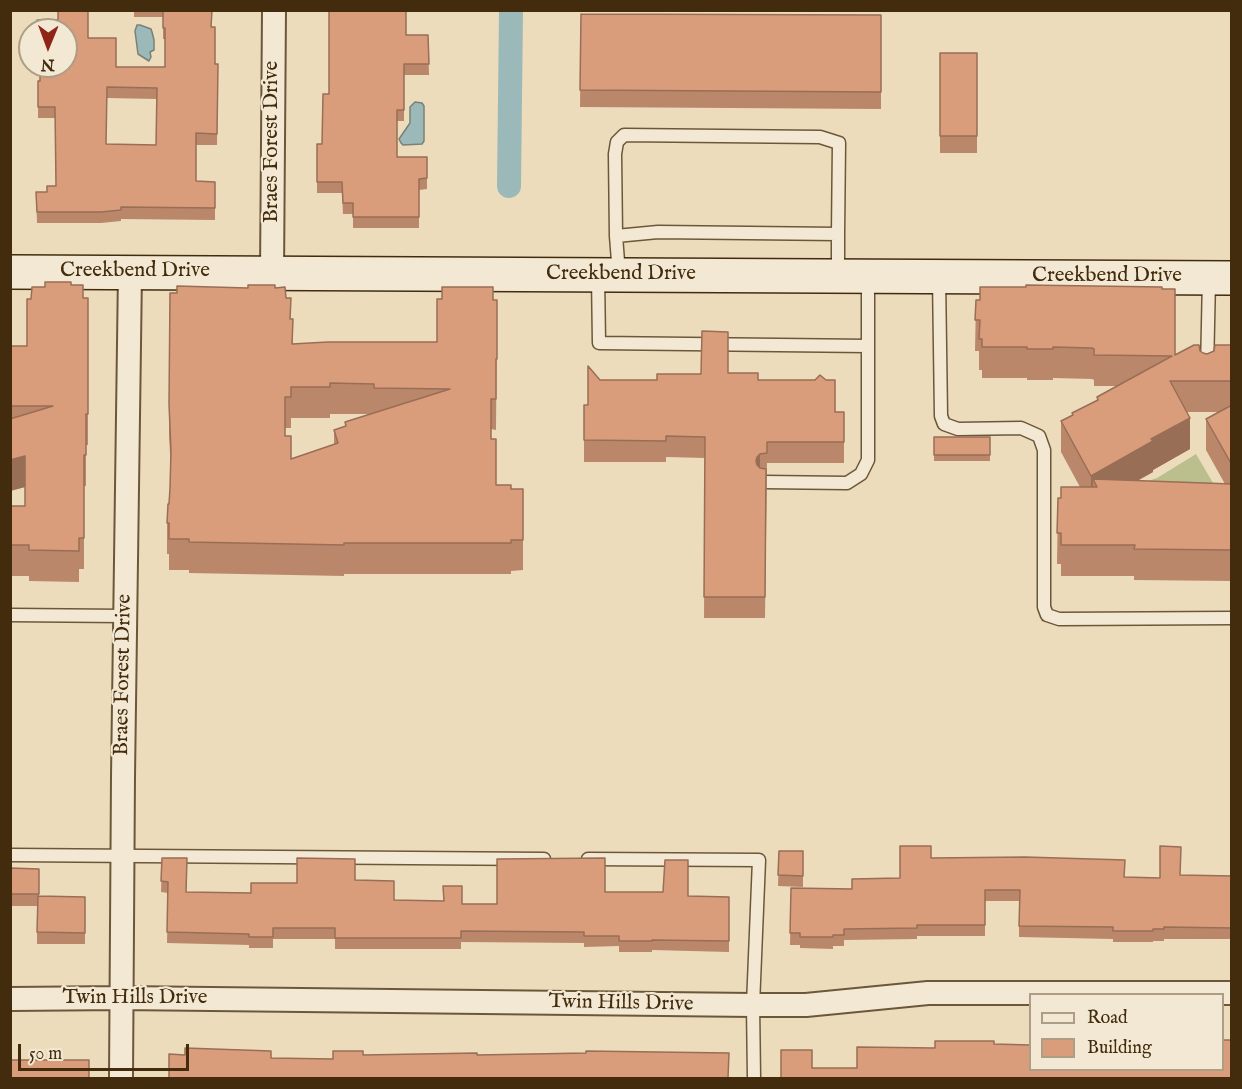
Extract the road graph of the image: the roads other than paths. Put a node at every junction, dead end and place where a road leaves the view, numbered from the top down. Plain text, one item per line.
1 (274, 10) edge
2 (838, 234) junction
3 (616, 236) junction
4 (10, 272) edge
5 (130, 272) junction
6 (272, 273) junction
7 (609, 275) junction
8 (853, 276) junction
9 (939, 277) junction
10 (1220, 278) edge
11 (868, 346) junction
12 (1207, 376) edge
13 (764, 482) edge
14 (10, 615) edge
15 (124, 616) junction
16 (1232, 618) edge
17 (10, 855) edge
18 (122, 856) junction
19 (1232, 993) edge
20 (121, 998) junction
21 (10, 999) edge
22 (753, 1005) junction
23 (121, 1078) edge
24 (754, 1078) edge

1 - 6 street, Braes Forest Drive
2 - 3 lane
2 - 3 lane
2 - 8 lane
3 - 7 lane
4 - 5 street, Creekbend Drive
5 - 6 street, Creekbend Drive
5 - 15 street, Braes Forest Drive
6 - 7 street, Creekbend Drive
7 - 8 street, Creekbend Drive
7 - 11 lane
8 - 9 street, Creekbend Drive
8 - 11 lane
9 - 10 street, Creekbend Drive
9 - 16 lane
10 - 12 lane
11 - 13 lane
14 - 15 lane
15 - 18 street, Braes Forest Drive
17 - 18 lane
18 - 20 street, Braes Forest Drive
18 - 22 lane
19 - 22 street, Twin Hills Drive
20 - 21 street, Twin Hills Drive
20 - 22 street, Twin Hills Drive
20 - 23 street, Braes Forest Drive
22 - 24 lane

